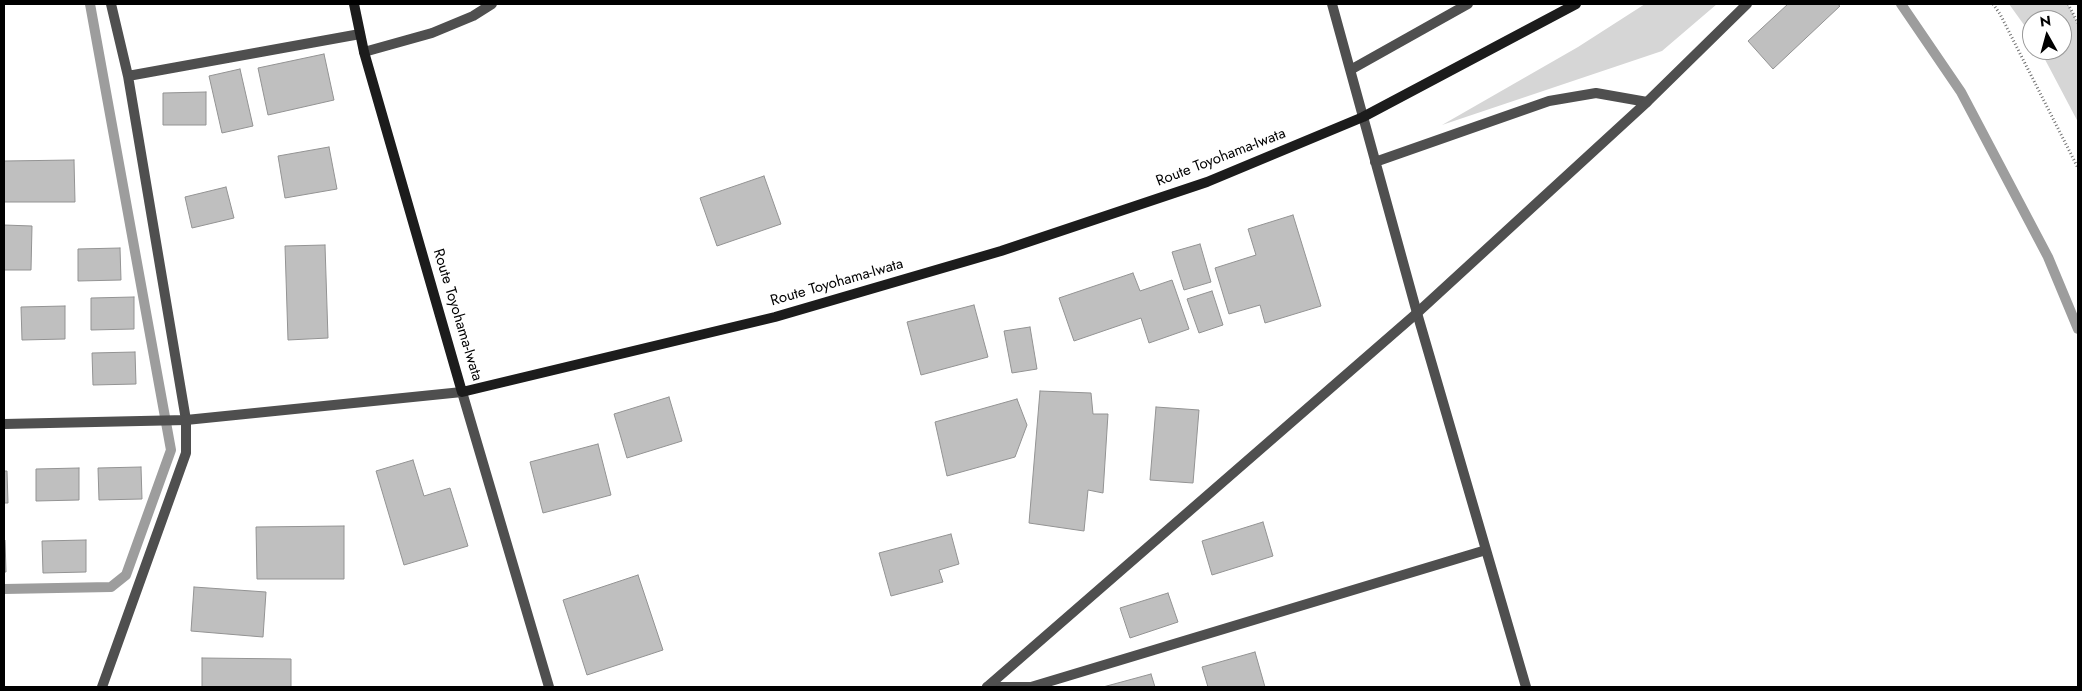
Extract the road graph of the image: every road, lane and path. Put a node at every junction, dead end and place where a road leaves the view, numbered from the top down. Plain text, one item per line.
1 (111, 4) edge
2 (354, 4) edge
3 (492, 4) edge
4 (1332, 4) edge
5 (1468, 4) edge
6 (1576, 4) edge
7 (1747, 4) edge
8 (1993, 4) edge
9 (2068, 4) edge
10 (2078, 23) edge
11 (360, 34) junction
12 (364, 52) junction
13 (1352, 69) junction
14 (128, 76) junction
15 (1647, 102) junction
16 (1363, 117) junction
17 (1376, 162) junction
18 (2078, 168) edge
19 (1417, 313) junction
20 (462, 392) junction
21 (186, 420) junction
22 (4, 424) edge
23 (1486, 550) junction
24 (102, 687) edge
25 (549, 687) edge
26 (987, 687) edge
27 (1526, 687) edge

1 - 14 street
2 - 11 main road, Route Toyohama-Iwata
3 - 12 street
4 - 13 street
5 - 13 street
6 - 16 main road, Route Toyohama-Iwata
7 - 15 street
8 - 18 path
9 - 10 path
11 - 12 main road, Route Toyohama-Iwata
11 - 14 street
12 - 20 main road, Route Toyohama-Iwata
13 - 16 street
14 - 21 street
15 - 17 street
15 - 19 street
16 - 17 street
16 - 20 main road, Route Toyohama-Iwata
17 - 19 street
19 - 23 street
19 - 26 street
20 - 21 street
20 - 25 street
21 - 22 street
21 - 24 street
23 - 26 street
23 - 27 street

